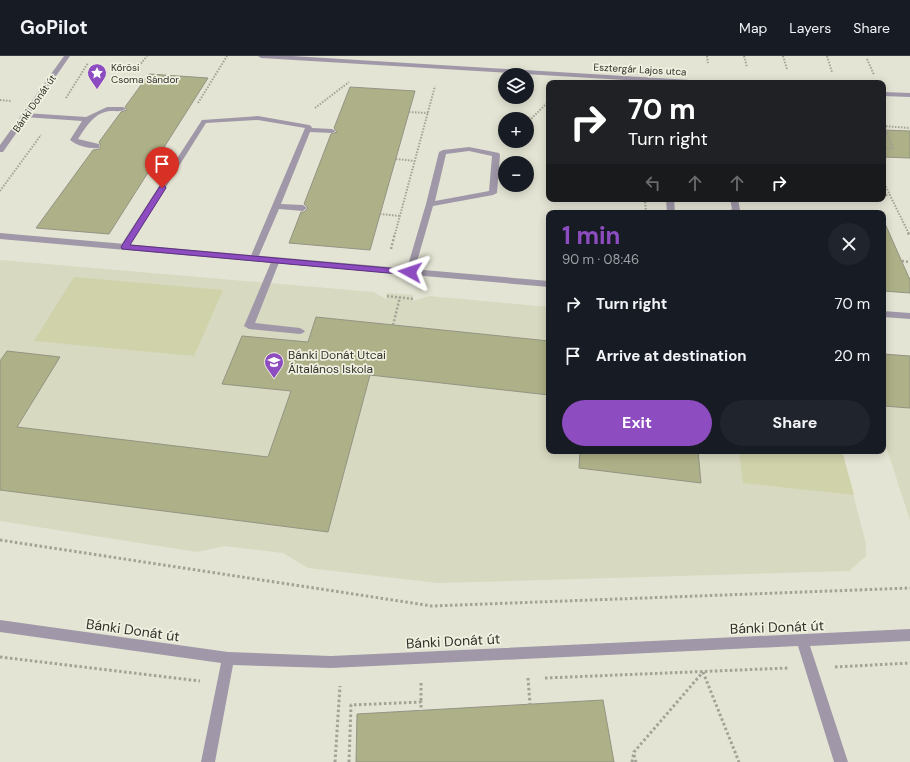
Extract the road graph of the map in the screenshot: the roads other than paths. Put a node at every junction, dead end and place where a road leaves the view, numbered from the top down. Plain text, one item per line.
1 (67, 56) edge
2 (261, 56) edge
3 (657, 80) edge
4 (886, 94) edge
5 (910, 95) edge
6 (123, 109) dead end
7 (25, 115) junction
8 (87, 119) junction
9 (307, 130) junction
10 (332, 131) dead end
11 (96, 146) dead end
12 (0, 150) edge
13 (430, 204) junction
14 (276, 206) junction
15 (303, 208) dead end
16 (0, 236) edge
17 (124, 247) junction
18 (254, 258) junction
19 (276, 260) junction
20 (410, 272) junction
21 (546, 284) edge
22 (886, 314) edge
23 (910, 316) edge
24 (300, 331) dead end
25 (0, 626) edge
26 (910, 635) edge
27 (802, 641) junction
28 (228, 658) junction
29 (208, 762) edge
30 (841, 762) edge

1 - 7 street, Bánki Donát út
2 - 3 street, Esztergár Lajos utca
4 - 5 street
6 - 8 street
7 - 8 street
7 - 12 street, Bánki Donát út
8 - 11 street
9 - 10 street
9 - 14 street
9 - 17 street
13 - 13 street
13 - 20 street
14 - 15 street
14 - 18 street
16 - 17 street
17 - 18 street
18 - 19 street
19 - 20 street
19 - 24 street
20 - 21 street
22 - 23 street
25 - 28 street, Bánki Donát út
26 - 27 street, Bánki Donát út
27 - 28 street, Bánki Donát út
27 - 30 street
28 - 29 street

